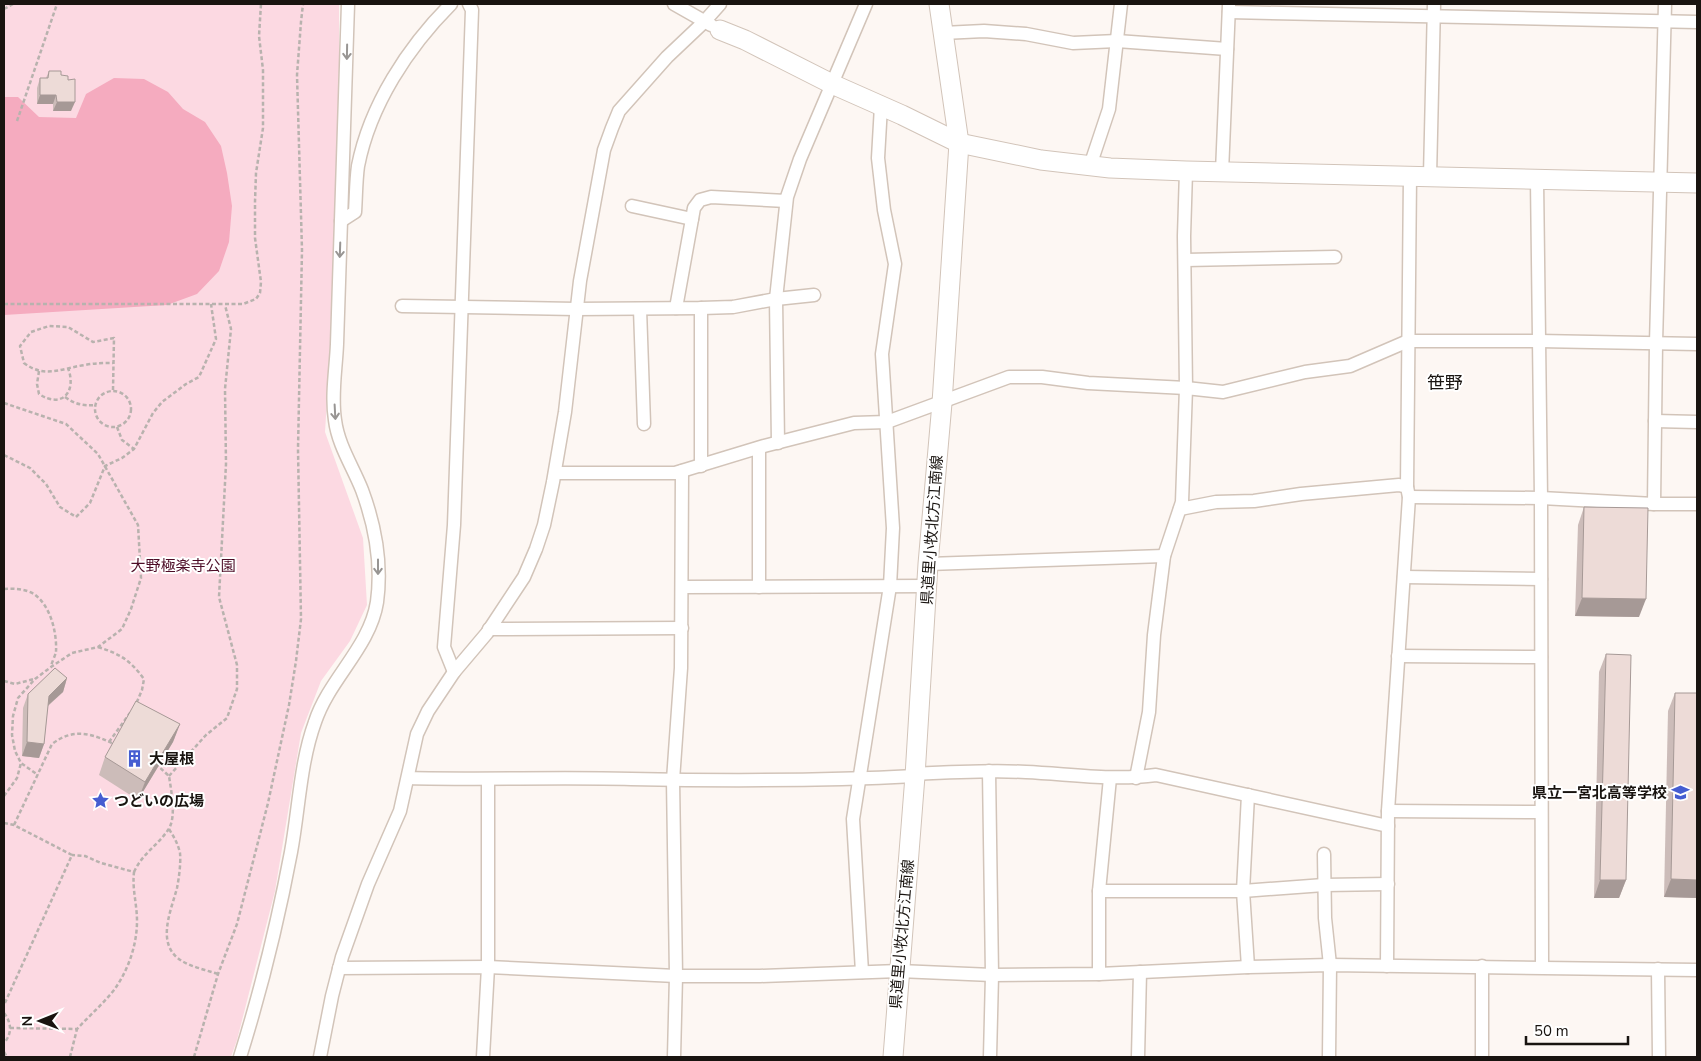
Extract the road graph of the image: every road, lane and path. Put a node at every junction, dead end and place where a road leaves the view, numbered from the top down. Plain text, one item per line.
1 (13, 4) edge
2 (57, 4) edge
3 (262, 4) edge
4 (304, 4) edge
5 (348, 4) edge
6 (451, 4) edge
7 (469, 4) edge
8 (674, 4) edge
9 (720, 4) edge
10 (866, 4) edge
11 (939, 4) edge
12 (1121, 4) edge
13 (1434, 4) edge
14 (1665, 4) edge
15 (1229, 8) edge
16 (4, 9) edge
17 (1434, 17) junction
18 (1665, 21) junction
19 (1697, 22) edge
20 (712, 26) junction
21 (943, 33) junction
22 (1117, 41) junction
23 (1227, 48) junction
24 (832, 84) junction
25 (881, 106) junction
26 (17, 121) dead end
27 (959, 143) junction
28 (1090, 166) junction
29 (1186, 172) junction
30 (1222, 172) junction
31 (1410, 176) junction
32 (1430, 176) junction
33 (1537, 180) junction
34 (1660, 182) junction
35 (1697, 182) edge
36 (786, 202) junction
37 (632, 206) dead end
38 (692, 219) junction
39 (341, 221) junction
40 (1335, 257) dead end
41 (1184, 260) junction
42 (814, 295) dead end
43 (776, 299) junction
44 (4, 304) edge
45 (211, 304) junction
46 (225, 304) junction
47 (402, 306) dead end
48 (463, 306) junction
49 (676, 308) junction
50 (701, 308) junction
51 (576, 309) junction
52 (640, 309) junction
53 (1408, 341) junction
54 (1539, 341) junction
55 (1656, 344) junction
56 (1697, 344) edge
57 (113, 363) junction
58 (68, 368) junction
59 (39, 371) junction
60 (1186, 388) junction
61 (113, 390) junction
62 (65, 397) junction
63 (4, 403) edge
64 (942, 403) junction
65 (95, 406) junction
66 (1655, 421) junction
67 (887, 422) junction
68 (1697, 422) edge
69 (644, 424) dead end
70 (117, 427) junction
71 (778, 443) junction
72 (759, 448) junction
73 (134, 449) junction
74 (4, 455) edge
75 (105, 466) junction
76 (701, 466) junction
77 (682, 471) junction
78 (555, 473) junction
79 (1408, 492) junction
80 (1541, 498) junction
81 (1654, 504) junction
82 (1697, 504) edge
83 (1180, 509) junction
84 (1164, 556) junction
85 (928, 564) junction
86 (1404, 577) junction
87 (1541, 579) junction
88 (759, 586) junction
89 (890, 586) junction
90 (927, 586) junction
91 (682, 587) junction
92 (4, 589) edge
93 (682, 628) junction
94 (489, 629) junction
95 (98, 647) junction
96 (1398, 656) junction
97 (1541, 657) junction
98 (50, 667) junction
99 (454, 672) junction
100 (35, 679) junction
101 (4, 681) edge
102 (109, 742) junction
103 (117, 746) edge
104 (150, 762) edge
105 (21, 763) junction
106 (989, 770) junction
107 (38, 775) junction
108 (915, 775) junction
109 (169, 776) junction
110 (408, 778) junction
111 (1110, 778) junction
112 (1136, 778) junction
113 (859, 779) junction
114 (488, 780) junction
115 (673, 780) junction
116 (1248, 795) junction
117 (4, 796) edge
118 (1388, 811) junction
119 (1542, 812) junction
120 (4, 823) edge
121 (14, 825) junction
122 (1388, 826) junction
123 (169, 829) junction
124 (1324, 854) dead end
125 (72, 855) junction
126 (134, 872) junction
127 (1388, 884) junction
128 (1324, 885) junction
129 (1099, 891) junction
130 (1243, 891) junction
131 (1330, 965) junction
132 (1387, 966) junction
133 (1482, 966) junction
134 (488, 967) junction
135 (1248, 967) junction
136 (1542, 967) junction
137 (339, 968) junction
138 (1658, 969) junction
139 (1697, 970) edge
140 (899, 971) junction
141 (862, 972) junction
142 (1140, 972) junction
143 (218, 974) junction
144 (1099, 974) junction
145 (992, 975) junction
146 (676, 976) junction
147 (4, 1005) edge
148 (4, 1013) edge
149 (10, 1028) junction
150 (77, 1029) junction
151 (4, 1043) edge
152 (4, 1052) edge
153 (7, 1057) edge
154 (70, 1057) edge
155 (194, 1057) edge
156 (240, 1057) edge
157 (320, 1057) edge
158 (482, 1057) edge
159 (674, 1057) edge
160 (892, 1057) edge
161 (990, 1057) edge
162 (1138, 1057) edge
163 (1329, 1057) edge
164 (1482, 1057) edge
165 (1659, 1057) edge

1 - 16 path
2 - 26 path
3 - 46 path
4 - 143 path
5 -> 39 street
6 - 39 street
7 - 48 street
8 - 20 street
9 - 20 street
10 - 24 street
11 - 21 main road, 県道里小牧北方江南線
12 - 22 street
13 - 17 street
14 - 18 street
15 - 17 street
15 - 23 street
17 - 18 street
17 - 32 street
18 - 19 street
18 - 34 street
20 - 24 main road
20 - 51 street
21 - 22 street
21 - 27 main road, 県道里小牧北方江南線
22 - 23 street
22 - 28 street
23 - 30 street
24 - 25 main road
24 - 36 street
25 - 27 main road
25 - 67 street
27 - 28 main road
27 - 64 main road, 県道里小牧北方江南線
28 - 29 main road
29 - 30 main road
29 - 41 street
30 - 31 main road
31 - 32 main road
31 - 53 street
32 - 33 main road
33 - 34 main road
33 - 54 street
34 - 35 main road
34 - 55 street
36 - 38 street
36 - 43 street
37 - 38 street
38 - 49 street
39 -> 156 street
40 - 41 street
41 - 60 street
42 - 43 street
43 - 50 street
43 - 71 street
44 - 45 path
45 - 46 path
45 - 73 path
46 - 109 path
47 - 48 street
48 - 51 street
48 - 99 street
49 - 50 street
49 - 52 street
50 - 76 street
51 - 52 street
51 - 78 street
52 - 69 street
53 - 54 street
53 - 60 street
53 - 79 street
54 - 55 street
54 - 80 street
55 - 56 street
55 - 66 street
57 - 58 path
57 - 59 path
57 - 61 path
58 - 59 path
58 - 62 path
59 - 62 path
60 - 64 street
60 - 83 street
61 - 65 path
61 - 70 path
62 - 65 path
63 - 75 path
64 - 67 street
64 - 85 main road, 県道里小牧北方江南線
65 - 70 path
66 - 68 street
66 - 81 street
67 - 71 street
67 - 89 street
70 - 73 path
71 - 72 street
72 - 76 street
72 - 88 street
73 - 75 path
74 - 75 path
75 - 95 path
76 - 77 street
77 - 78 street
77 - 91 street
78 - 94 street
79 - 80 street
79 - 83 street
79 - 86 street
80 - 81 street
80 - 87 street
81 - 82 street
83 - 84 street
84 - 85 street
84 - 112 street
85 - 90 main road, 県道里小牧北方江南線
86 - 87 street
86 - 96 street
87 - 97 street
88 - 89 street
88 - 91 street
89 - 90 street
89 - 113 street
90 - 108 main road, 県道里小牧北方江南線
91 - 93 street
92 - 98 path
93 - 94 street
93 - 115 street
94 - 99 street
95 - 98 path
95 - 102 path
96 - 97 street
96 - 118 street
97 - 119 street
98 - 100 path
99 - 110 street
100 - 101 path
100 - 105 path
102 - 103 path
102 - 107 path
104 - 109 path
105 - 107 path
105 - 117 path
106 - 108 street
106 - 111 street
106 - 145 street
107 - 121 path
108 - 113 street
108 - 140 main road, 県道里小牧北方江南線
109 - 123 path
110 - 114 street
110 - 137 street
111 - 112 street
111 - 129 street
112 - 116 street
113 - 115 street
113 - 141 street
114 - 115 street
114 - 134 street
115 - 146 street
116 - 122 street
116 - 130 street
118 - 119 street
118 - 122 street
119 - 136 street
120 - 121 path
121 - 125 path
122 - 127 street
123 - 126 path
123 - 143 path
124 - 128 street
125 - 126 path
125 - 147 path
126 - 150 path
127 - 128 street
127 - 132 street
128 - 130 street
128 - 131 street
129 - 130 street
129 - 144 street
130 - 135 street
131 - 132 street
131 - 135 street
131 - 163 street
132 - 133 street
133 - 136 street
133 - 164 street
134 - 137 street
134 - 146 street
134 - 158 street
135 - 142 street
136 - 138 street
137 - 157 street
138 - 139 street
138 - 165 street
140 - 141 street
140 - 145 street
140 - 160 main road, 県道里小牧北方江南線
141 - 146 street
142 - 144 street
142 - 162 street
143 - 155 path
144 - 145 street
145 - 161 street
146 - 159 street
148 - 149 path
149 - 150 path
149 - 151 path
150 - 154 path
152 - 153 path

